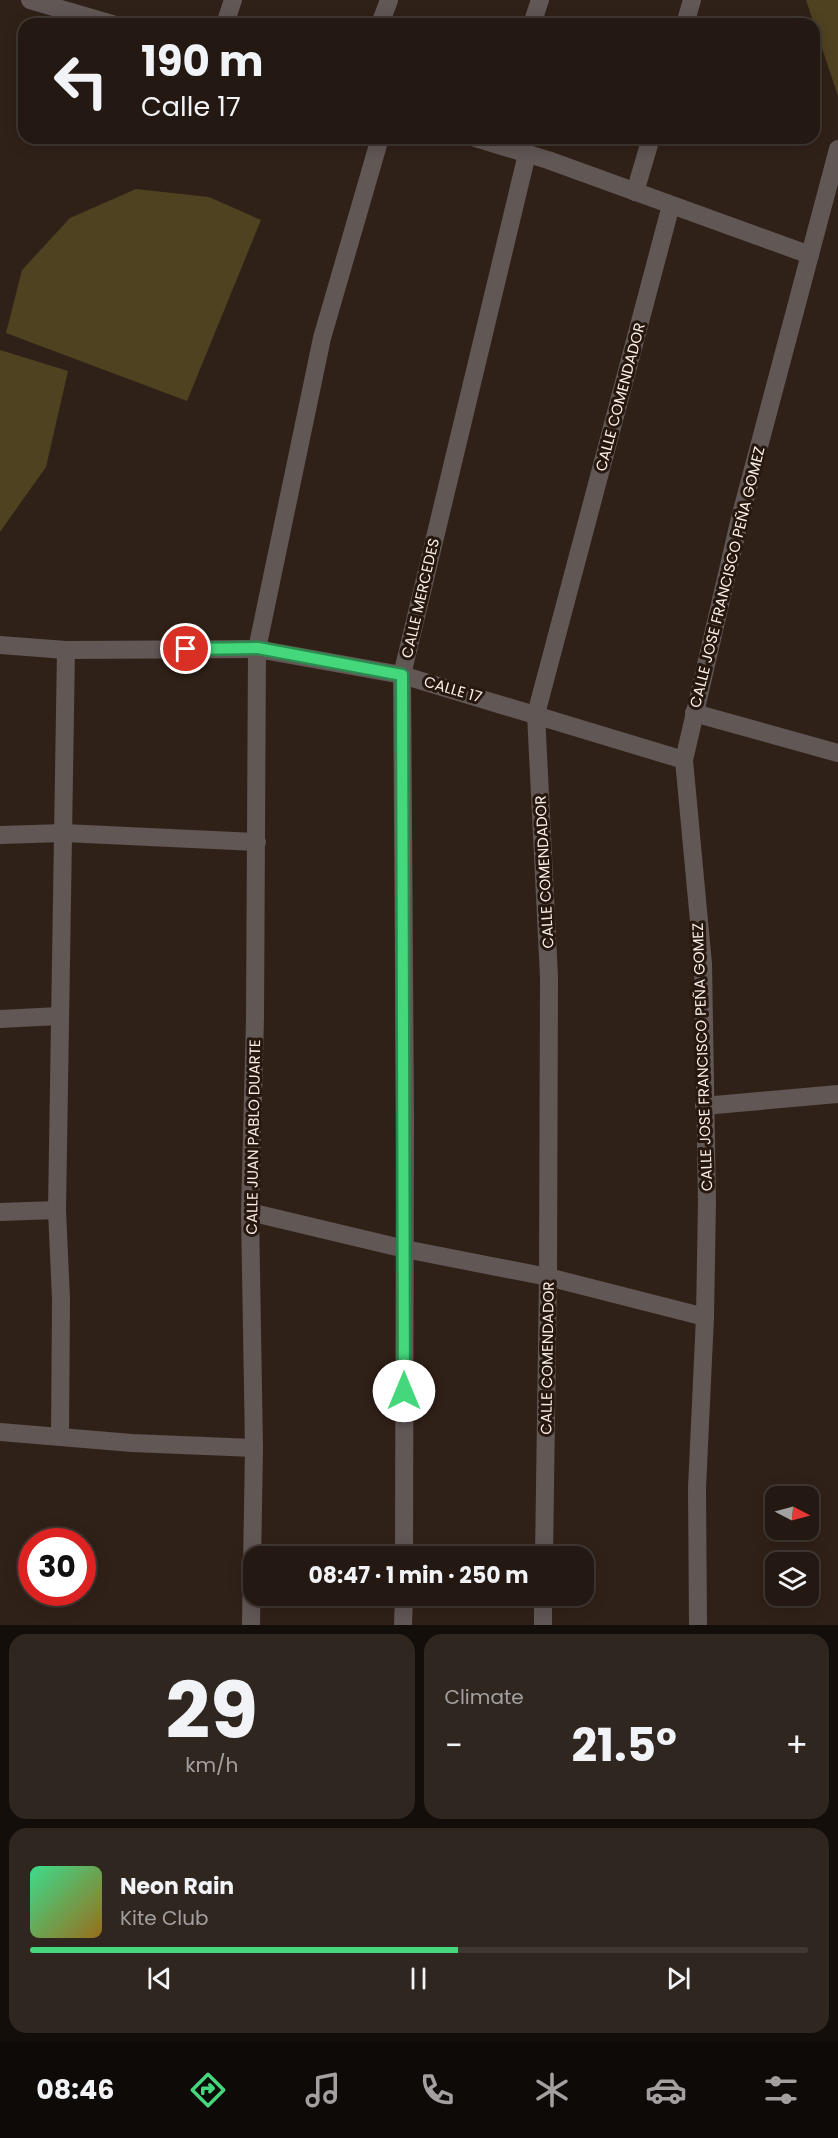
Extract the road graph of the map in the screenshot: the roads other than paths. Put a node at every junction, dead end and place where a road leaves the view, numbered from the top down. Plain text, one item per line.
1 (30, 0) edge
2 (233, 0) edge
3 (389, 0) edge
4 (540, 0) edge
5 (692, 0) edge
6 (77, 6) edge
7 (100, 18) edge
8 (227, 18) edge
9 (383, 18) edge
10 (534, 18) edge
11 (687, 18) edge
12 (378, 144) edge
13 (502, 144) edge
14 (649, 144) edge
15 (838, 148) edge
16 (527, 154) junction
17 (635, 192) junction
18 (671, 205) junction
19 (810, 255) junction
20 (0, 645) edge
21 (258, 648) junction
22 (66, 650) junction
23 (402, 675) junction
24 (694, 713) junction
25 (536, 714) junction
26 (837, 750) edge
27 (684, 759) junction
28 (64, 833) junction
29 (0, 835) edge
30 (257, 842) junction
31 (59, 1016) junction
32 (0, 1019) edge
33 (838, 1094) edge
34 (704, 1106) junction
35 (57, 1210) junction
36 (0, 1212) edge
37 (250, 1212) junction
38 (405, 1250) junction
39 (548, 1277) junction
40 (705, 1317) junction
41 (0, 1432) edge
42 (60, 1437) junction
43 (254, 1448) junction
44 (404, 1546) edge
45 (544, 1546) edge
46 (404, 1606) edge
47 (543, 1606) edge
48 (251, 1625) edge
49 (404, 1625) edge
50 (543, 1625) edge
51 (698, 1625) edge

1 - 6 street
2 - 8 street
3 - 9 street
4 - 10 street
5 - 11 street
6 - 7 street
12 - 21 street, CALLE JUAN PABLO DUARTE
13 - 16 street
14 - 17 street
15 - 19 street, CALLE JOSE FRANCISCO PEÑA GOMEZ
16 - 17 street
16 - 23 street, CALLE MERCEDES
17 - 18 street
18 - 19 street
18 - 25 street, CALLE COMENDADOR
19 - 24 street, CALLE JOSE FRANCISCO PEÑA GOMEZ
20 - 22 street, CALLE 17
21 - 22 street, CALLE 17
21 - 23 street, CALLE 17
21 - 30 street, CALLE JUAN PABLO DUARTE
22 - 28 street
23 - 25 street, CALLE 17
23 - 38 street, CALLE MERCEDES
24 - 26 street
24 - 27 street, CALLE JOSE FRANCISCO PEÑA GOMEZ
25 - 27 street, CALLE 17
25 - 39 street, CALLE COMENDADOR
27 - 34 street, CALLE JOSE FRANCISCO PEÑA GOMEZ
28 - 29 street
28 - 30 street
28 - 31 street
30 - 37 street, CALLE JUAN PABLO DUARTE
31 - 32 street
31 - 35 street
33 - 34 street
34 - 40 street, CALLE JOSE FRANCISCO PEÑA GOMEZ
35 - 36 street
35 - 42 street
37 - 38 street
37 - 43 street, CALLE JUAN PABLO DUARTE
38 - 39 street
38 - 44 street, CALLE MERCEDES
39 - 40 street
39 - 45 street, CALLE COMENDADOR
40 - 51 street, CALLE JOSE FRANCISCO PEÑA GOMEZ
41 - 42 street
42 - 43 street
43 - 48 street, CALLE JUAN PABLO DUARTE
46 - 49 street
47 - 50 street

